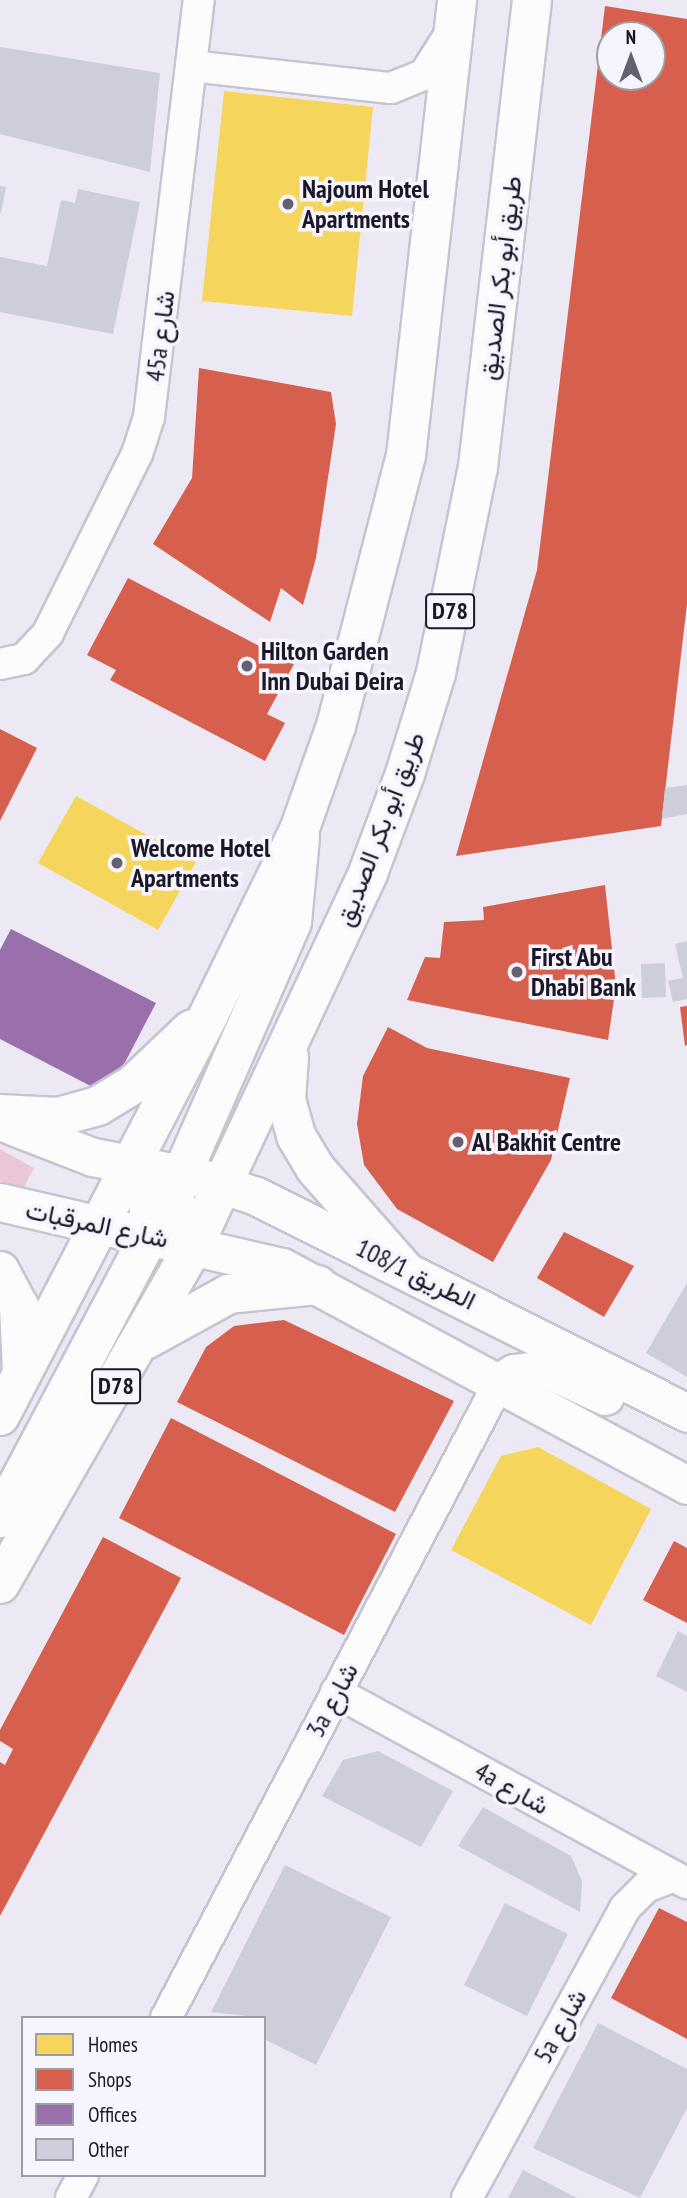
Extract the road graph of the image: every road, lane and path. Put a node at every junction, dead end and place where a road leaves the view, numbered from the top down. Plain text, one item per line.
1 (199, 0) edge
2 (532, 0) edge
3 (456, 14) edge
4 (191, 66) junction
5 (0, 664) edge
6 (300, 828) junction
7 (209, 1014) junction
8 (299, 1024) junction
9 (0, 1114) edge
10 (0, 1121) edge
11 (134, 1167) junction
12 (180, 1173) junction
13 (224, 1184) junction
14 (0, 1202) edge
15 (102, 1230) junction
16 (148, 1238) junction
17 (194, 1245) junction
18 (402, 1267) junction
19 (0, 1271) edge
20 (318, 1285) junction
21 (141, 1343) junction
22 (21, 1376) junction
23 (499, 1383) junction
24 (687, 1413) edge
25 (0, 1416) edge
26 (687, 1438) edge
27 (687, 1485) edge
28 (0, 1518) edge
29 (0, 1584) edge
30 (336, 1692) junction
31 (681, 1880) edge
32 (167, 2016) edge
33 (82, 2177) edge
34 (71, 2198) edge
35 (467, 2198) edge

1 - 4 street, 45a شارع
2 - 8 main road, طريق أبو بكر الصديق / D78
3 - 4 street
3 - 6 main road
4 - 5 street, 45a شارع
6 - 7 main road
6 - 12 main road
7 - 9 main road
7 - 11 main road
8 - 13 main road, طريق أبو بكر الصديق / D78
8 - 18 main road
10 - 11 street
11 - 12 street, 108/1 الطريق
11 - 15 main road
11 - 16 main road
12 - 13 street, 108/1 الطريق
12 - 17 main road
13 - 17 main road, طريق أبو بكر الصديق / D78
13 - 18 street, 108/1 الطريق
14 - 15 street, شارع المرقبات
15 - 16 street, شارع المرقبات
15 - 22 main road
16 - 17 street, شارع المرقبات
16 - 28 main road
17 - 20 street, 108/1 الطريق
17 - 21 main road, طريق أبو بكر الصديق / D78
18 - 24 street, 108/1 الطريق
19 - 22 main road
20 - 21 main road
20 - 23 street, 108/1 الطريق
21 - 29 main road, طريق أبو بكر الصديق / D78
22 - 25 main road
23 - 26 street
23 - 27 street, 108/1 الطريق
23 - 30 street, 3a شارع
30 - 31 street, 4a شارع
30 - 32 street, 3a شارع
31 - 35 street, 5a شارع
33 - 34 street

